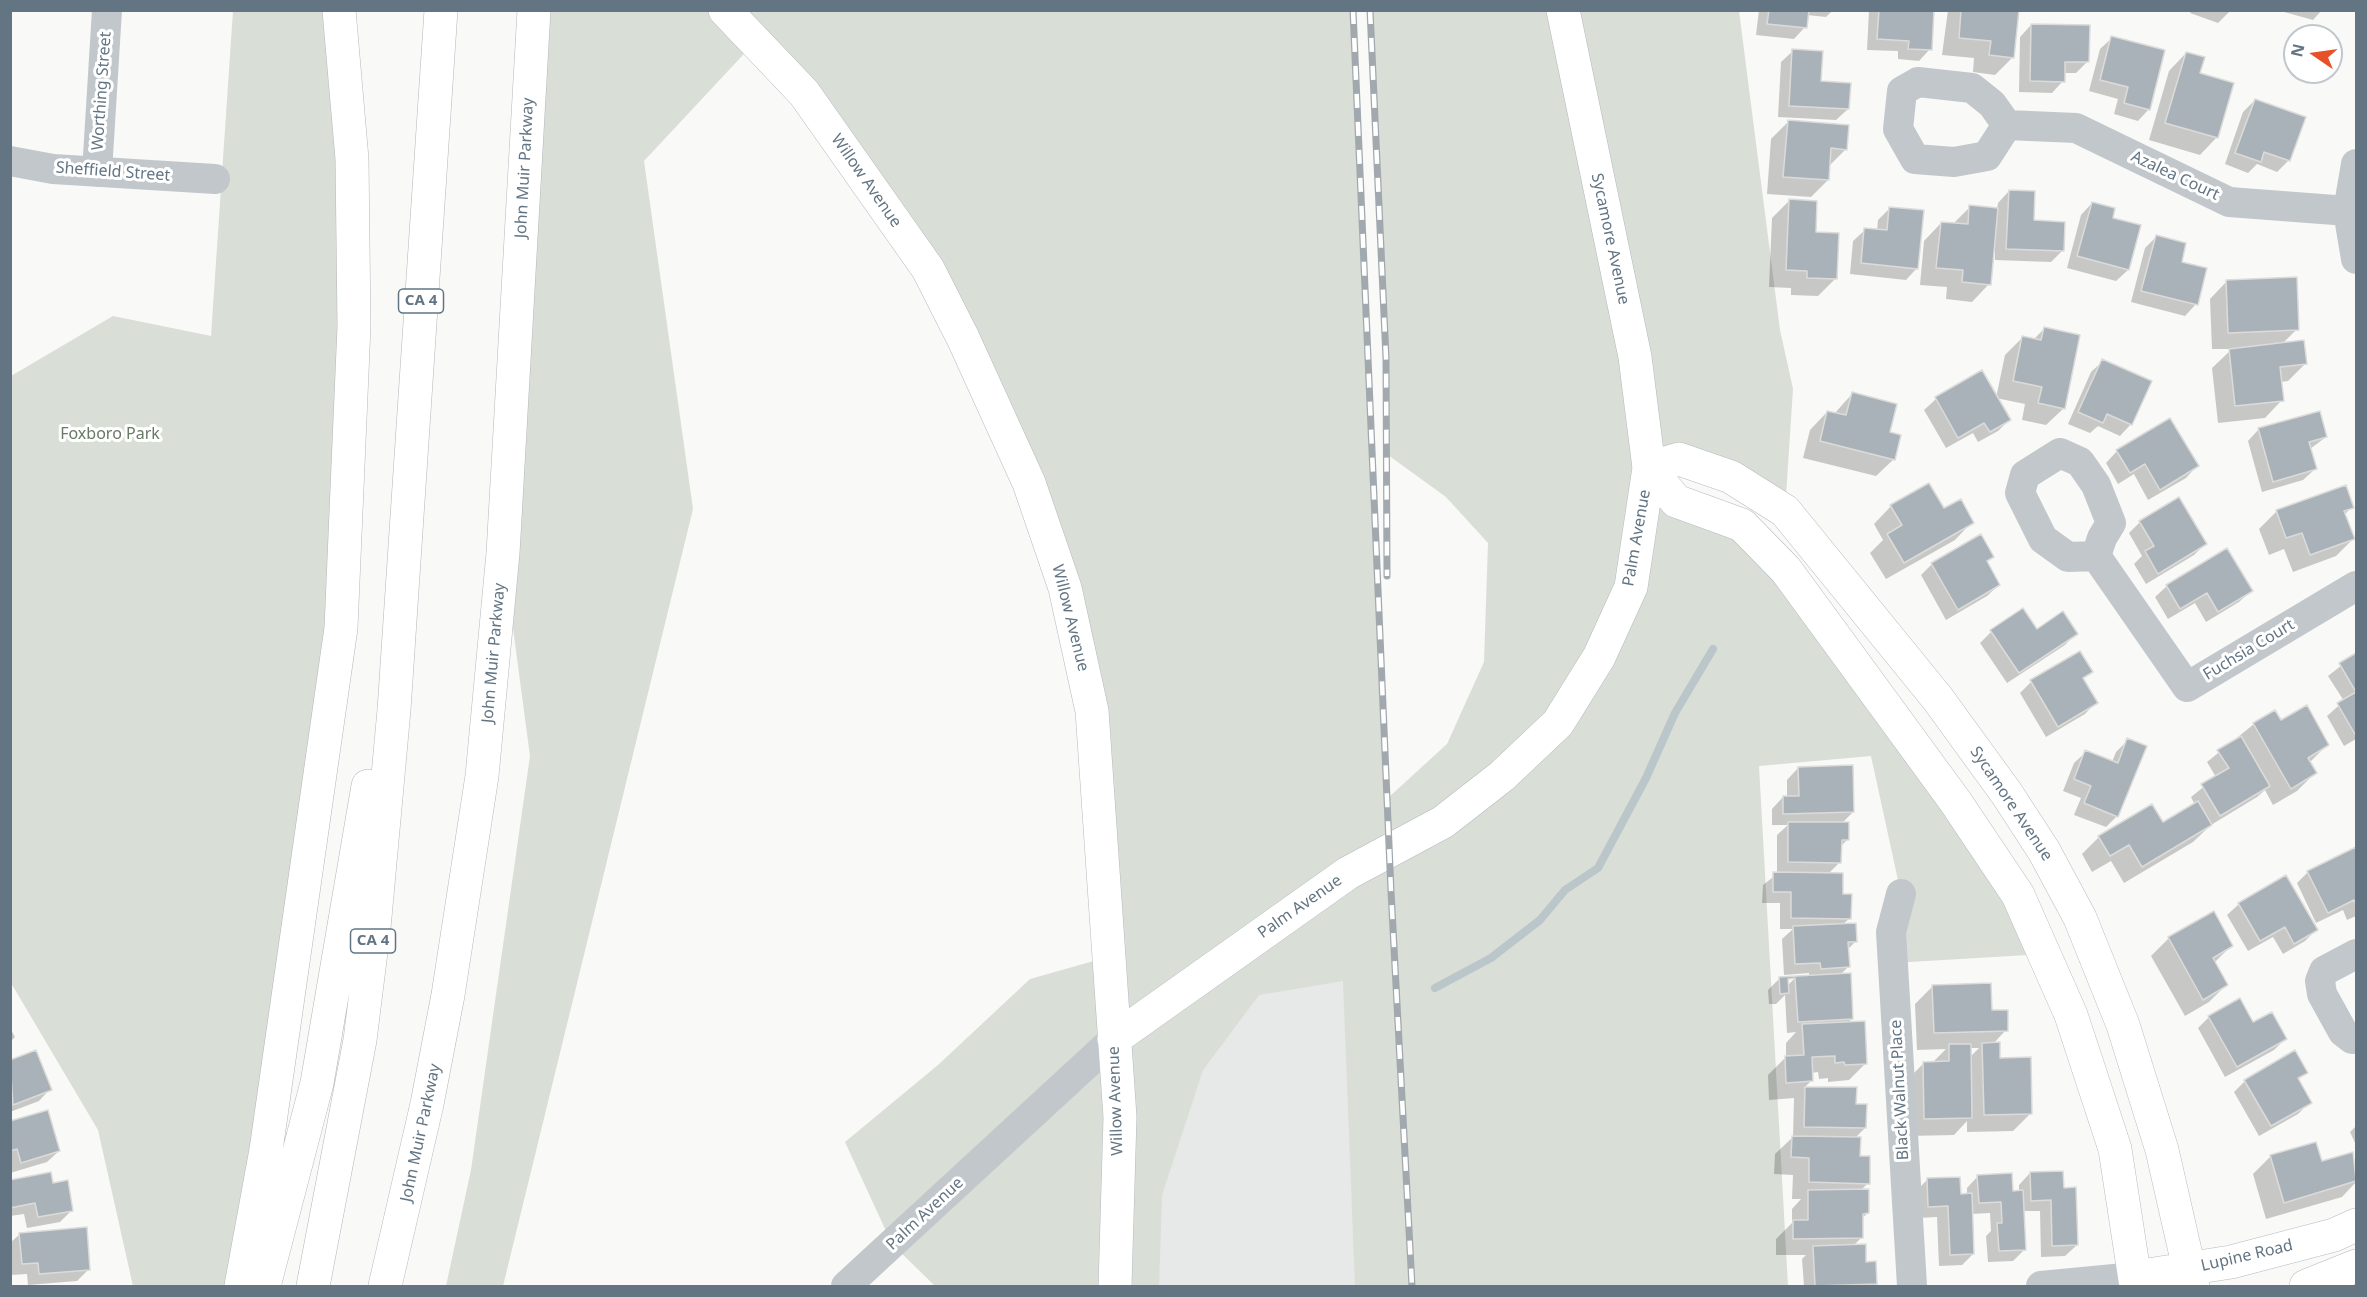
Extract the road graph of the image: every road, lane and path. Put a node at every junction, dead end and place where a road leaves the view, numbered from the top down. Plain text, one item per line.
1 (107, 10) edge
2 (339, 10) edge
3 (441, 10) edge
4 (534, 10) edge
5 (725, 10) edge
6 (1563, 10) edge
7 (2007, 126) dead end
8 (10, 161) edge
9 (2356, 164) edge
10 (97, 172) junction
11 (215, 179) dead end
12 (2348, 211) junction
13 (2356, 259) edge
14 (1649, 468) junction
15 (2097, 556) dead end
16 (2356, 586) edge
17 (402, 592) junction
18 (1901, 894) dead end
19 (2356, 954) edge
20 (2356, 1038) edge
21 (1114, 1039) junction
22 (2356, 1225) edge
23 (2356, 1266) edge
24 (2192, 1278) edge
25 (2135, 1282) edge
26 (241, 1287) edge
27 (264, 1287) edge
28 (313, 1287) edge
29 (385, 1287) edge
30 (846, 1287) edge
31 (1115, 1287) edge
32 (1912, 1287) edge
33 (2041, 1287) edge
34 (2306, 1287) edge

1 - 10 street, Worthing Street
2 - 26 main road
3 - 17 main road, CA 4
4 - 29 main road, John Muir Parkway
5 - 21 main road, Willow Avenue
6 - 14 main road, Sycamore Avenue
7 - 12 street, Azalea Court
8 - 10 street, Sheffield Street
9 - 12 street
10 - 11 street, Sheffield Street
12 - 13 street
14 - 21 main road, Palm Avenue
14 - 24 main road, Sycamore Avenue
14 - 25 main road
15 - 16 street, Fuchsia Court
17 - 27 main road
17 - 28 main road, CA 4
18 - 32 street, Black Walnut Place
19 - 20 street
21 - 30 street, Palm Avenue
21 - 31 main road, Willow Avenue
22 - 24 main road, Lupine Road
23 - 34 main road
24 - 25 main road, Lupine Road
25 - 33 street

